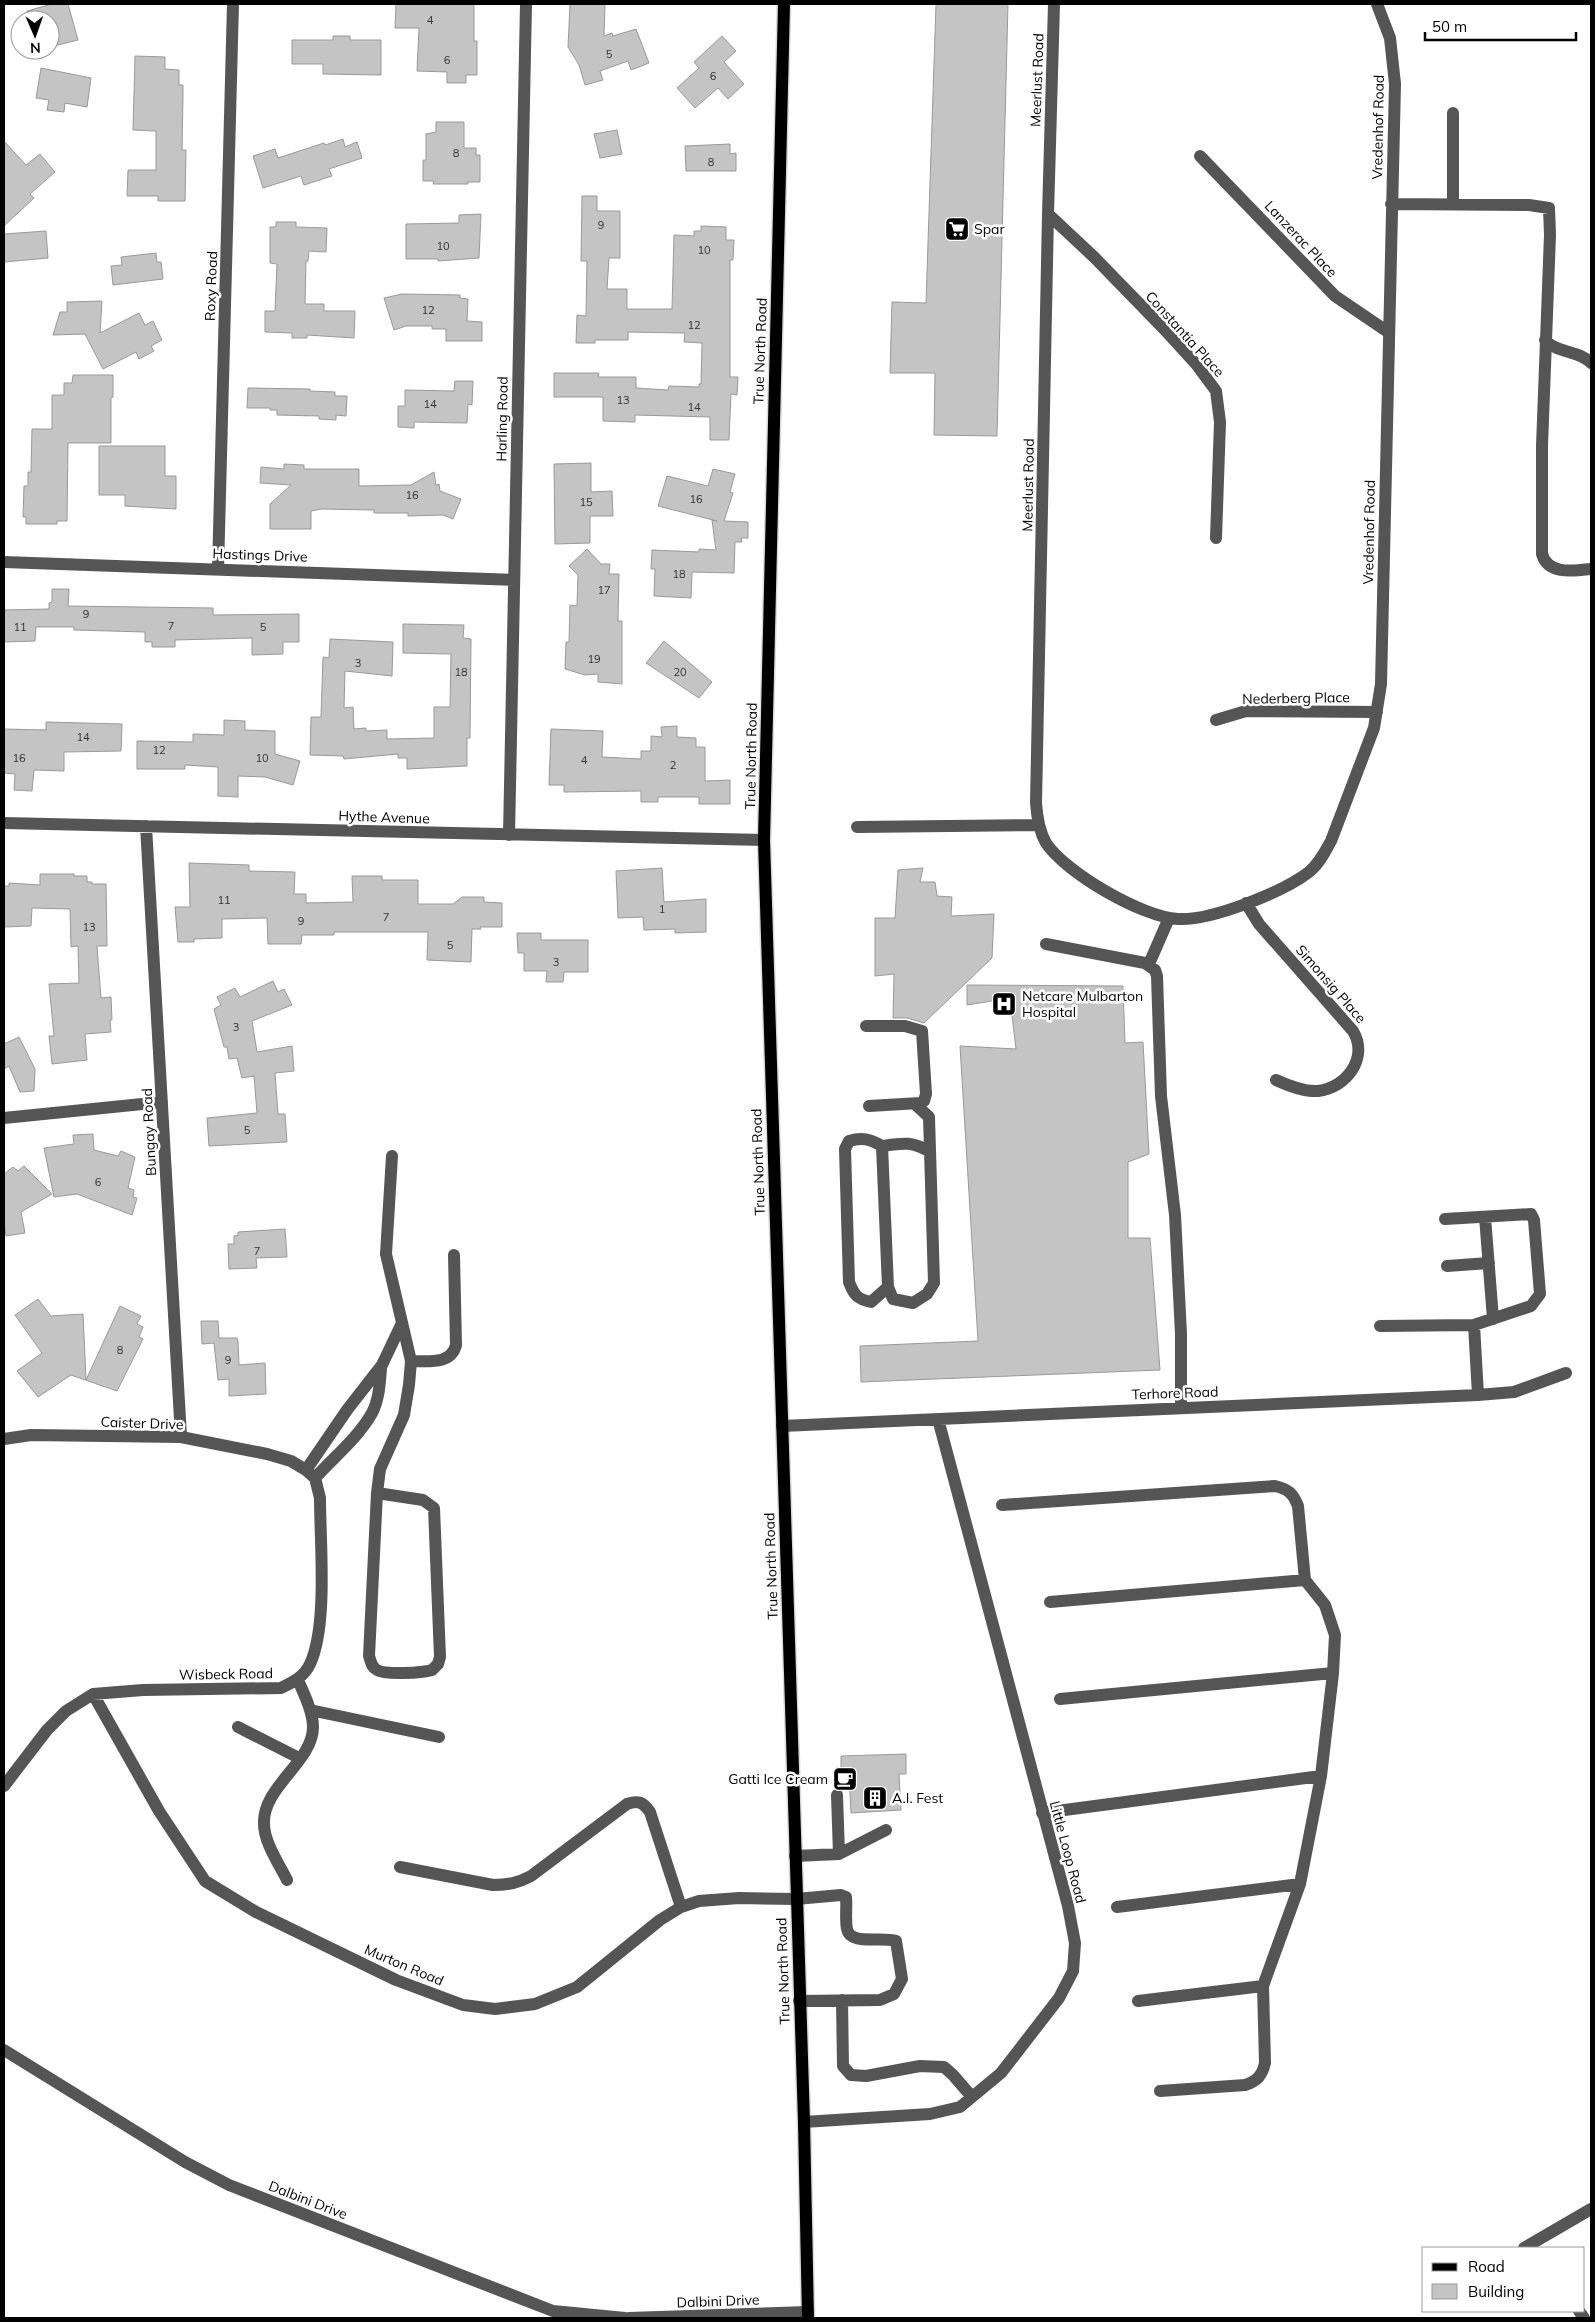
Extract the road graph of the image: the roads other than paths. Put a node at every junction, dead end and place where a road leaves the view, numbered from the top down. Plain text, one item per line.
1 (233, 4) edge
2 (526, 4) edge
3 (784, 4) edge
4 (1054, 4) edge
5 (1378, 4) edge
6 (1454, 113) dead end
7 (1200, 156) dead end
8 (1391, 204) junction
9 (1453, 204) junction
10 (1048, 214) junction
11 (1388, 332) junction
12 (1545, 340) junction
13 (1591, 364) edge
14 (1216, 538) dead end
15 (4, 562) edge
16 (218, 569) junction
17 (1591, 569) edge
18 (514, 580) junction
19 (1377, 712) junction
20 (1216, 720) dead end
21 (4, 823) edge
22 (1039, 825) junction
23 (146, 826) junction
24 (857, 827) dead end
25 (509, 836) junction
26 (764, 840) junction
27 (1246, 903) junction
28 (1145, 912) joint
29 (1169, 918) junction
30 (1046, 944) dead end
31 (1150, 964) junction
32 (866, 1026) dead end
33 (1276, 1080) dead end
34 (162, 1102) junction
35 (915, 1104) junction
36 (869, 1106) dead end
37 (4, 1118) edge
38 (882, 1146) junction
39 (930, 1152) junction
40 (392, 1156) dead end
41 (1485, 1217) junction
42 (1445, 1219) dead end
43 (454, 1255) dead end
44 (1488, 1263) junction
45 (1447, 1266) dead end
46 (888, 1287) junction
47 (1493, 1319) junction
48 (1474, 1325) junction
49 (401, 1326) junction
50 (1380, 1326) dead end
51 (411, 1361) junction
52 (382, 1365) junction
53 (1566, 1373) dead end
54 (1478, 1395) junction
55 (1181, 1408) junction
56 (938, 1419) junction
57 (782, 1426) junction
58 (181, 1437) junction
59 (4, 1439) edge
60 (310, 1474) junction
61 (377, 1493) junction
62 (1002, 1505) dead end
63 (1305, 1580) junction
64 (1050, 1602) dead end
65 (1333, 1673) junction
66 (298, 1680) junction
67 (93, 1694) junction
68 (1060, 1699) dead end
69 (310, 1710) junction
70 (238, 1727) dead end
71 (440, 1737) dead end
72 (299, 1758) junction
73 (1321, 1776) junction
74 (4, 1786) edge
75 (837, 1795) dead end
76 (1042, 1813) junction
77 (886, 1830) dead end
78 (839, 1854) junction
79 (795, 1856) junction
80 (400, 1866) dead end
81 (287, 1880) dead end
82 (1300, 1884) junction
83 (796, 1899) junction
84 (681, 1907) junction
85 (1117, 1907) dead end
86 (1263, 1986) junction
87 (842, 2000) junction
88 (800, 2001) junction
89 (1138, 2001) dead end
90 (4, 2050) edge
91 (1160, 2091) dead end
92 (972, 2097) junction
93 (804, 2122) junction
94 (1591, 2209) edge
95 (1538, 2245) edge
96 (553, 2315) edge
97 (808, 2315) edge
98 (625, 2318) edge
99 (629, 2318) edge

1 - 16 street, Roxy Road
2 - 18 street, Harling Road
3 - 26 main road, True North Road
4 - 10 street, Meerlust Road
5 - 8 street, Vredenhof Road
6 - 9 street
7 - 11 street, Lanzerac Place
8 - 9 street
8 - 11 street, Vredenhof Road
9 - 12 street
10 - 14 street, Constantia Place
10 - 22 street, Meerlust Road
11 - 19 street, Vredenhof Road
12 - 13 street
12 - 17 street
15 - 16 street, Hastings Drive
16 - 18 street, Hastings Drive
18 - 25 street, Harling Road
19 - 20 street, Nederberg Place
19 - 27 street, Vredenhof Road
21 - 23 street, Hythe Avenue
22 - 24 street
22 - 28 street, Meerlust Road
23 - 25 street, Hythe Avenue
23 - 34 street, Bungay Road
25 - 26 street, Hythe Avenue
26 - 57 main road, True North Road
27 - 29 street, Vredenhof Road
27 - 33 street, Simonsig Place
28 - 29 street, Vredenhof Road
29 - 31 street
30 - 31 street
31 - 55 street
32 - 35 street
34 - 37 street
34 - 58 street, Bungay Road
35 - 36 street
35 - 39 street
38 - 39 street
38 - 46 street
38 - 46 street
39 - 46 street
40 - 49 street
41 - 42 street
41 - 44 street
41 - 47 street
43 - 51 street
44 - 45 street
44 - 47 street
47 - 48 street
48 - 50 street
48 - 54 street
49 - 51 street
49 - 52 street
51 - 61 street
52 - 60 street
52 - 60 street
53 - 54 street, Terhore Road
54 - 55 street, Terhore Road
55 - 56 street, Terhore Road
56 - 57 street, Terhore Road
56 - 76 street, Little Loop Road
57 - 79 main road, True North Road
58 - 59 street, Caister Drive
58 - 60 street, Caister Drive
60 - 66 street
61 - 61 street
62 - 63 street
63 - 64 street
63 - 65 street
65 - 68 street
65 - 73 street
66 - 67 street, Wisbeck Road
66 - 69 street
67 - 74 street, Wisbeck Road
67 - 84 street, Murton Road
69 - 71 street
69 - 72 street
70 - 72 street
72 - 81 street
73 - 76 street
73 - 82 street
75 - 78 street
76 - 92 street, Little Loop Road
77 - 78 street
78 - 79 street
79 - 83 main road, True North Road
80 - 84 street
82 - 85 street
82 - 86 street
83 - 84 street, Murton Road
83 - 87 street, Murton Road
83 - 88 main road, True North Road
86 - 89 street
86 - 91 street
87 - 88 street
87 - 92 street
88 - 93 main road, True North Road
90 - 96 street, Dalbini Drive
92 - 93 street, Little Loop Road
93 - 97 main road, True North Road
94 - 95 street
96 - 98 street, Dalbini Drive
97 - 99 street, Dalbini Drive

